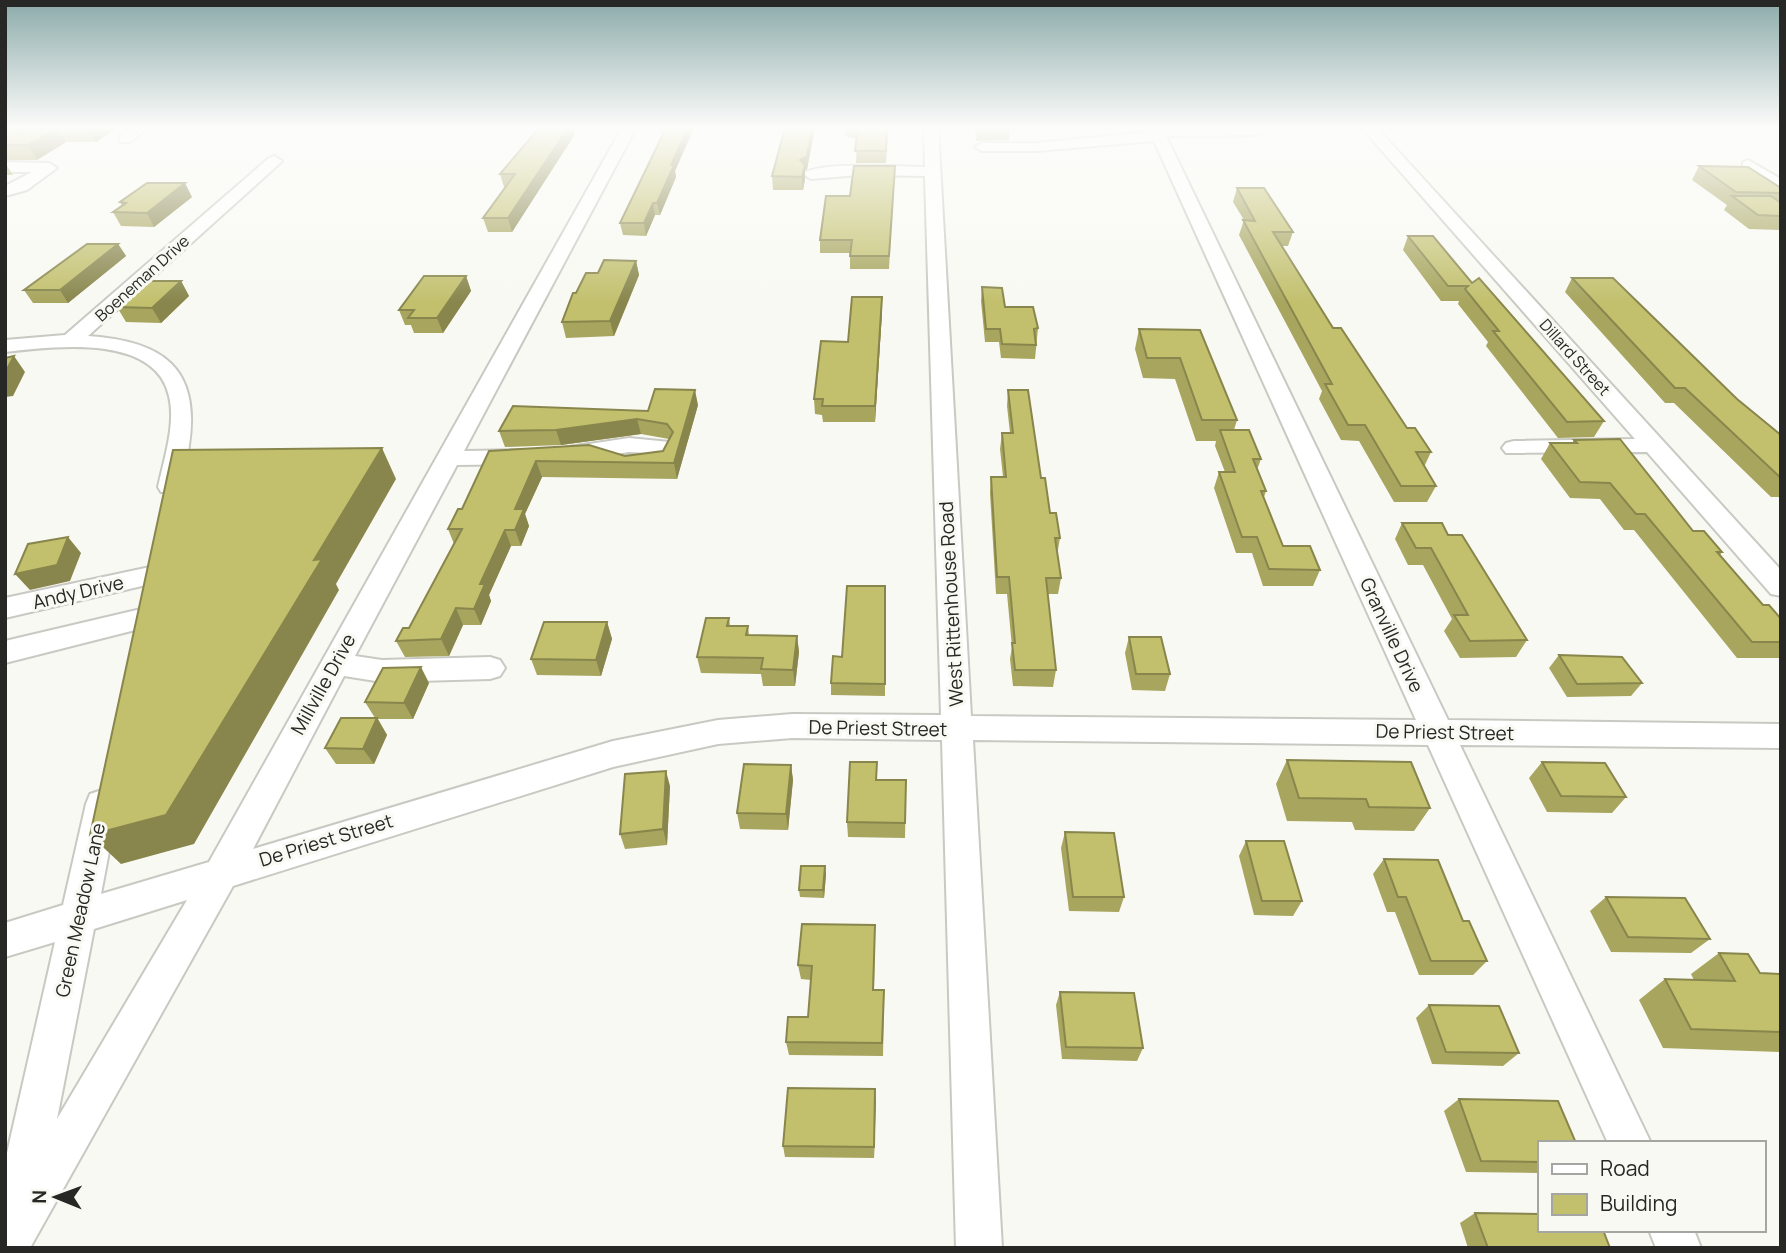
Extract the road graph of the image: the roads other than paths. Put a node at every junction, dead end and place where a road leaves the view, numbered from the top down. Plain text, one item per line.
1 (245, 186) edge
2 (597, 186) edge
3 (933, 186) edge
4 (1182, 186) edge
5 (1421, 186) edge
6 (73, 339) junction
7 (5, 346) edge
8 (1654, 446) junction
9 (1514, 448) dead end
10 (601, 452) edge
11 (447, 458) junction
12 (157, 549) junction
13 (1781, 587) edge
14 (6, 611) edge
15 (5, 652) edge
16 (334, 664) junction
17 (490, 668) dead end
18 (957, 729) junction
19 (1437, 732) junction
20 (1781, 737) edge
21 (107, 782) edge
22 (221, 872) junction
23 (78, 917) junction
24 (5, 940) edge
25 (1629, 1141) edge
26 (1672, 1232) edge
27 (10, 1242) edge
28 (979, 1248) edge
29 (1679, 1248) edge

1 - 6 street, Boeneman Drive
2 - 11 street, Millville Drive
3 - 18 street, West Rittenhouse Road
4 - 19 street, Granville Drive
5 - 8 street, Dillard Street
6 - 7 street
6 - 12 street
8 - 9 street
8 - 13 street, Dillard Street
10 - 11 street
11 - 16 street, Millville Drive
12 - 14 street, Andy Drive
12 - 15 street
16 - 17 street
16 - 22 street, Millville Drive
18 - 19 street, De Priest Street
18 - 22 street, De Priest Street
18 - 28 street, West Rittenhouse Road
19 - 20 street, De Priest Street
19 - 25 street, Granville Drive
21 - 23 street, Green Meadow Lane
22 - 23 street, De Priest Street
22 - 27 street, Millville Drive
23 - 24 street, De Priest Street
23 - 27 street, Green Meadow Lane
26 - 29 street

